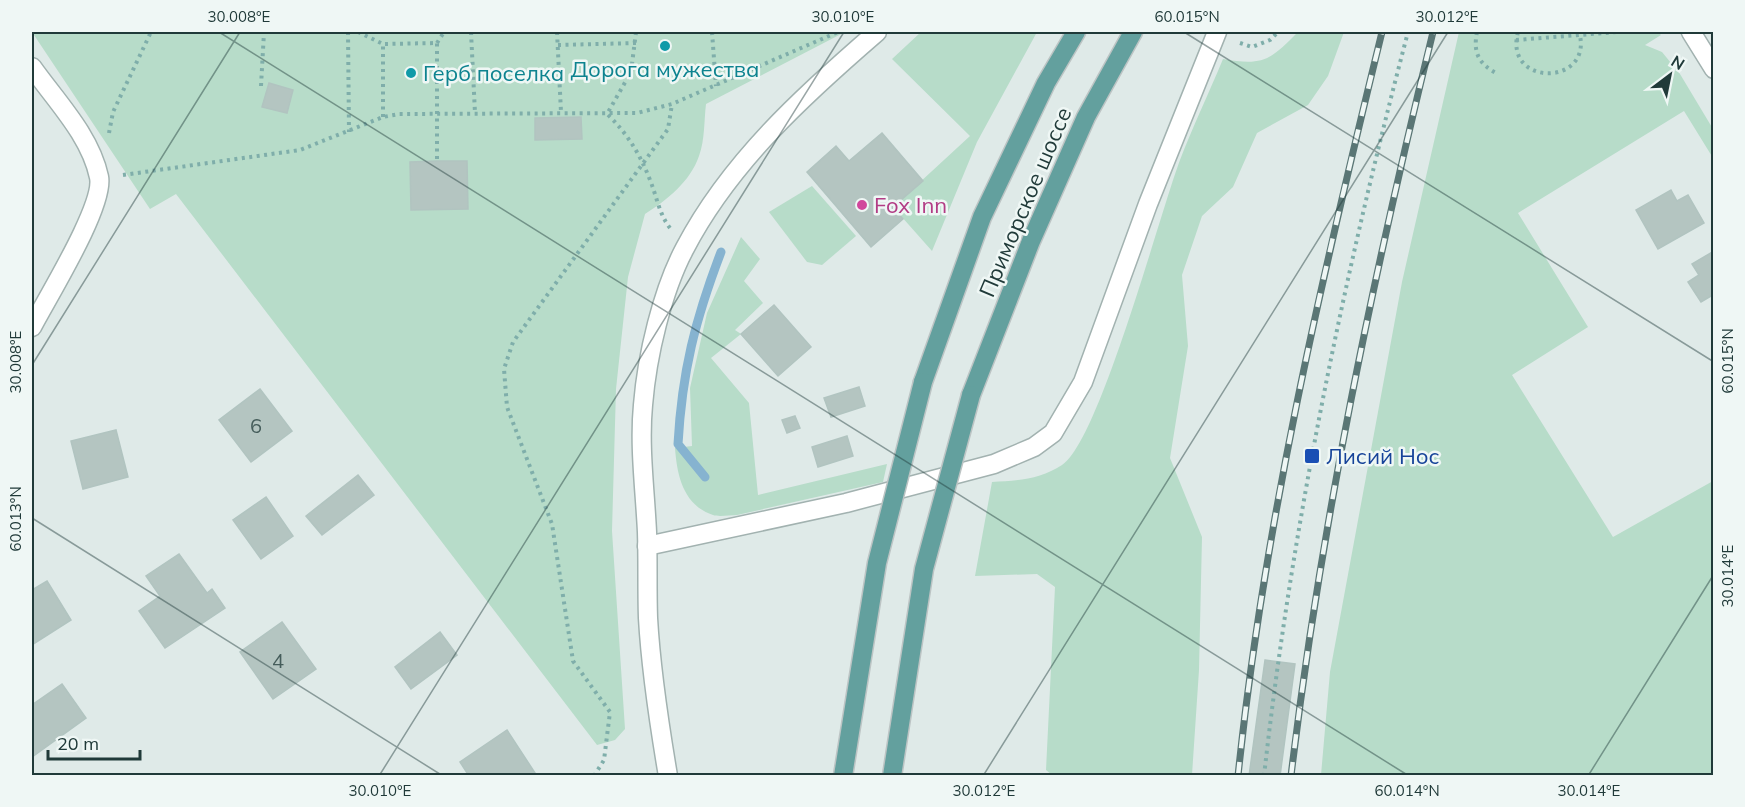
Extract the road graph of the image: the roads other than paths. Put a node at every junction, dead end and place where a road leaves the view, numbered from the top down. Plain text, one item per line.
1 (876, 32) edge
2 (1076, 32) edge
3 (1133, 32) edge
4 (1217, 32) edge
5 (1691, 32) edge
6 (32, 67) edge
7 (1713, 69) edge
8 (32, 327) edge
9 (647, 546) junction
10 (668, 776) edge
11 (843, 776) edge
12 (892, 776) edge

1 - 9 street
2 - 11 main road, Приморское шоссе, bridge
3 - 12 main road, Приморское шоссе, bridge
4 - 9 street
5 - 7 street
6 - 8 street
9 - 10 street

